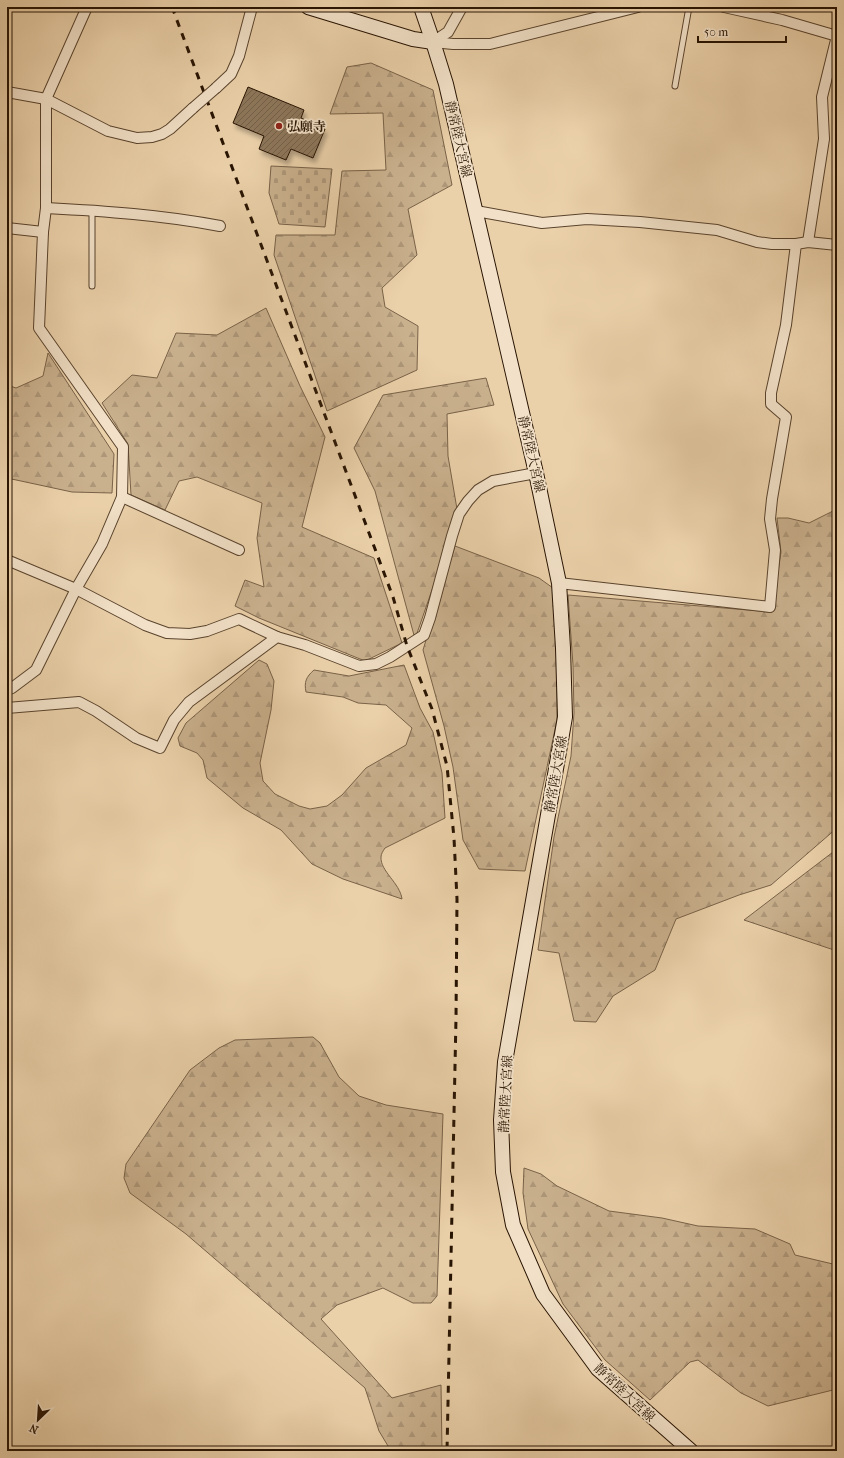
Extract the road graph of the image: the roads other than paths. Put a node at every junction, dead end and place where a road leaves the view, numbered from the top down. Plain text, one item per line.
1 (87, 7) edge
2 (252, 7) edge
3 (308, 7) edge
4 (421, 7) edge
5 (462, 7) edge
6 (638, 7) edge
7 (689, 7) edge
8 (724, 7) edge
9 (837, 36) edge
10 (433, 42) junction
11 (675, 86) dead end
12 (7, 92) edge
13 (46, 99) junction
14 (46, 208) junction
15 (92, 211) junction
16 (476, 211) junction
17 (220, 226) dead end
18 (7, 228) edge
19 (43, 232) junction
20 (808, 242) junction
21 (796, 244) junction
22 (837, 245) edge
23 (92, 286) dead end
24 (536, 473) junction
25 (122, 497) junction
26 (239, 550) dead end
27 (7, 560) edge
28 (559, 583) junction
29 (76, 589) junction
30 (277, 637) junction
31 (7, 690) edge
32 (7, 708) edge
33 (691, 1451) edge

1 - 13 street
2 - 13 street, bridge
3 - 10 main road
4 - 10 main road, 静常陸大宮線
5 - 10 street
6 - 10 street
7 - 11 lane
8 - 9 street
9 - 20 street
10 - 16 main road, 静常陸大宮線
12 - 13 street
13 - 14 street
14 - 15 street
14 - 19 street
15 - 17 street
15 - 23 lane
16 - 21 street
16 - 24 main road, 静常陸大宮線
18 - 19 street
19 - 25 street
20 - 21 street
20 - 22 street
21 - 28 street
24 - 28 main road, 静常陸大宮線
24 - 30 street
25 - 26 street
25 - 29 street
27 - 29 street
28 - 33 main road, 静常陸大宮線
29 - 30 street
29 - 31 street
30 - 32 street

